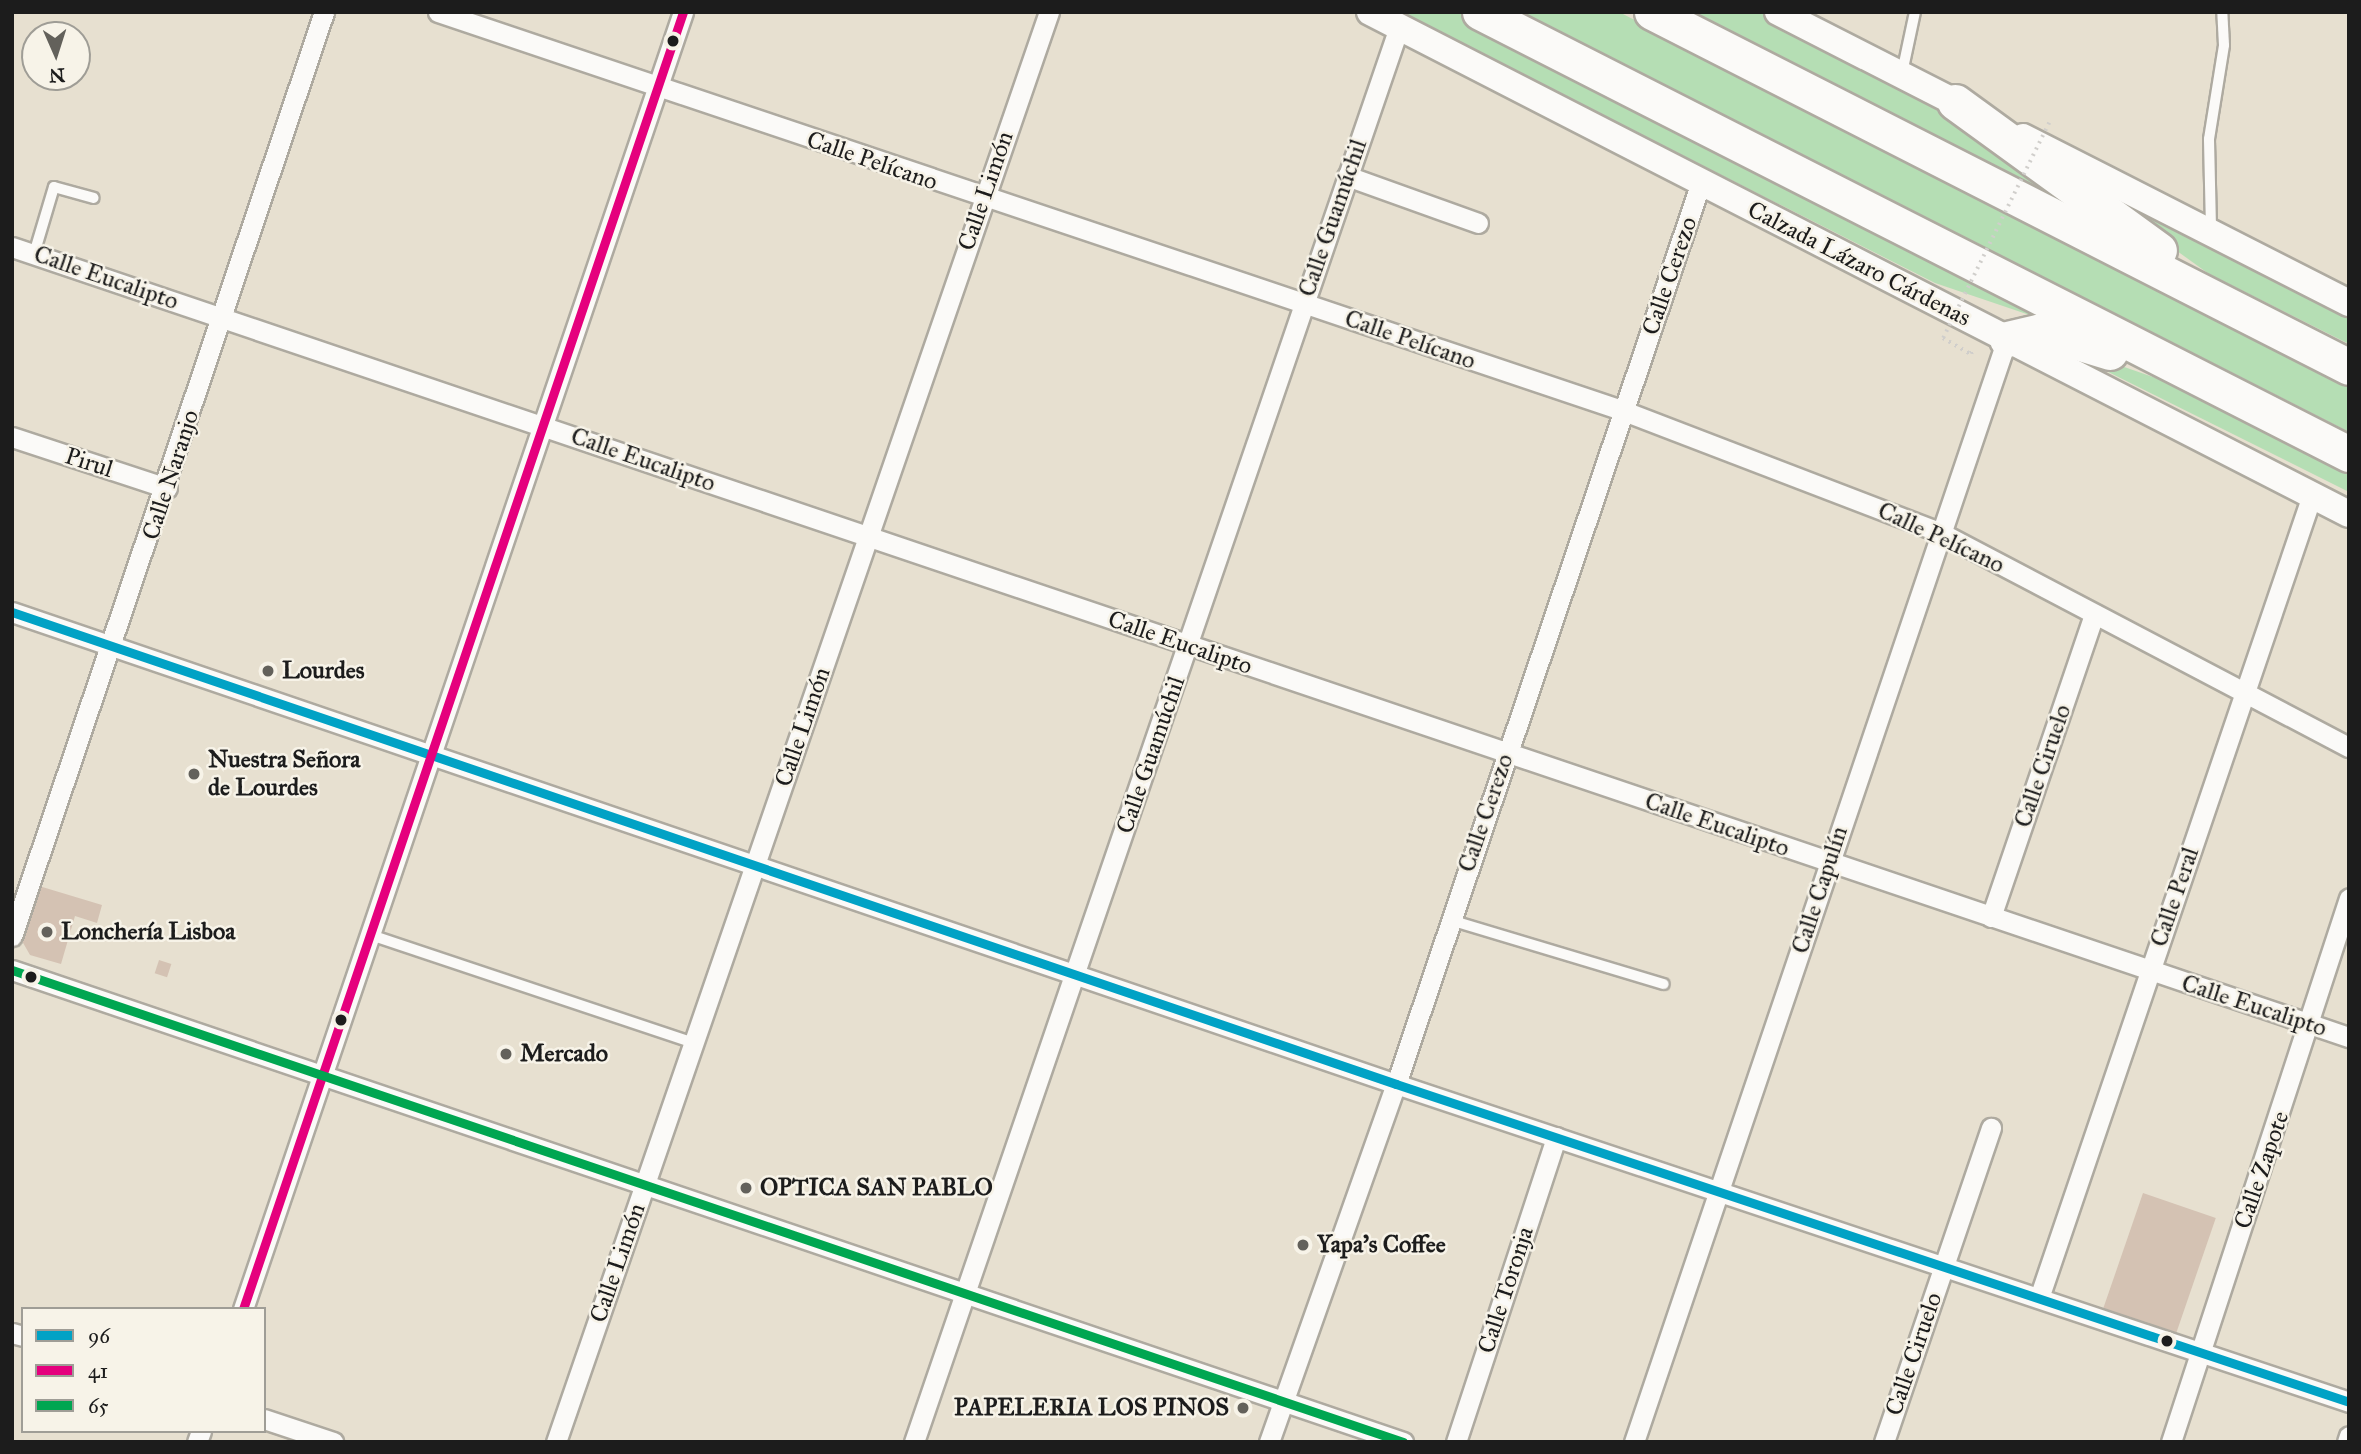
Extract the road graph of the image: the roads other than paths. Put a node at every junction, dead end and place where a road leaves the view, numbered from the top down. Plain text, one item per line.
1 (324, 12) edge
2 (438, 12) edge
3 (682, 12) edge
4 (1049, 12) edge
5 (1370, 12) edge
6 (1480, 12) edge
7 (1652, 12) edge
8 (1778, 12) edge
9 (1915, 12) edge
10 (2222, 12) edge
11 (1807, 19) edge
12 (1399, 27) junction
13 (1902, 75) junction
14 (658, 86) junction
15 (1955, 102) junction
16 (1347, 176) junction
17 (1701, 183) junction
18 (94, 198) dead end
19 (983, 199) junction
20 (1478, 223) dead end
21 (2211, 232) junction
22 (12, 247) edge
23 (34, 254) junction
24 (2349, 303) edge
25 (1303, 304) junction
26 (2246, 314) junction
27 (223, 318) junction
28 (2007, 340) junction
29 (2349, 366) edge
30 (2226, 392) junction
31 (1624, 411) junction
32 (544, 426) junction
33 (12, 437) edge
34 (2349, 454) edge
35 (166, 488) junction
36 (2312, 495) junction
37 (2349, 514) edge
38 (1941, 533) junction
39 (868, 537) junction
40 (12, 612) edge
41 (2094, 614) junction
42 (113, 646) junction
43 (1188, 646) junction
44 (2245, 696) junction
45 (2349, 747) edge
46 (1506, 753) junction
47 (433, 756) junction
48 (1828, 863) junction
49 (756, 866) junction
50 (2349, 898) edge
51 (1992, 917) junction
52 (1450, 920) junction
53 (371, 935) junction
54 (12, 936) edge
55 (12, 970) edge
56 (2149, 971) junction
57 (1077, 975) junction
58 (1664, 984) dead end
59 (2311, 1024) junction
60 (2349, 1037) edge
61 (694, 1043) junction
62 (324, 1077) junction
63 (1396, 1084) junction
64 (1991, 1128) dead end
65 (1556, 1138) junction
66 (645, 1184) junction
67 (1720, 1192) junction
68 (1944, 1267) junction
69 (965, 1293) junction
70 (2039, 1298) junction
71 (244, 1307) edge
72 (2200, 1352) junction
73 (1283, 1402) junction
74 (2349, 1402) edge
75 (266, 1420) edge
76 (2349, 1436) edge
77 (333, 1442) edge
78 (556, 1442) edge
79 (915, 1442) edge
80 (1269, 1442) edge
81 (1403, 1442) edge
82 (1456, 1442) edge
83 (1634, 1442) edge
84 (1884, 1442) edge
85 (2171, 1442) edge
86 (2347, 1442) edge

1 - 27 street, Calle Naranjo
2 - 14 street, Calle Pelícano
3 - 14 street
4 - 19 street, Calle Limón
5 - 12 main road, Calzada Lázaro Cárdenas
6 - 30 highway
7 - 26 highway
8 - 11 main road
9 - 13 lane
10 - 21 lane
11 - 13 main road
12 - 16 street, Calle Guamúchil
12 - 17 main road, Calzada Lázaro Cárdenas
13 - 15 main road
14 - 19 street, Calle Pelícano
14 - 32 street
15 - 21 main road
15 - 26 highway
16 - 20 street
16 - 25 street, Calle Guamúchil
17 - 28 main road, Calzada Lázaro Cárdenas
17 - 31 street, Calle Cerezo
18 - 23 lane
19 - 25 street, Calle Pelícano
19 - 39 street, Calle Limón
21 - 24 main road
22 - 23 street, Calle Eucalipto
23 - 27 street, Calle Eucalipto
25 - 31 street, Calle Pelícano
25 - 43 street, Calle Guamúchil
26 - 29 highway
27 - 32 street, Calle Eucalipto
27 - 35 street, Calle Naranjo
28 - 30 highway
28 - 36 main road, Calzada Lázaro Cárdenas
28 - 38 street, Calle Capulín
30 - 34 highway
31 - 38 street, Calle Pelícano
31 - 46 street, Calle Cerezo
32 - 39 street, Calle Eucalipto
32 - 47 street
33 - 35 street, Pirul
35 - 42 street, Calle Naranjo
36 - 37 main road, Calzada Lázaro Cárdenas
36 - 44 street, Calle Peral
38 - 41 street, Calle Pelícano
38 - 48 street, Calle Capulín
39 - 43 street, Calle Eucalipto
39 - 49 street, Calle Limón
40 - 42 street
41 - 44 street, Calle Pelícano
41 - 51 street, Calle Ciruelo
42 - 47 street
42 - 54 street, Calle Naranjo
43 - 46 street, Calle Eucalipto
43 - 57 street, Calle Guamúchil
44 - 45 street, Calle Pelícano
44 - 56 street, Calle Peral
46 - 48 street, Calle Eucalipto
46 - 52 street, Calle Cerezo
47 - 49 street
47 - 53 street
48 - 51 street, Calle Eucalipto
48 - 67 street, Calle Capulín
49 - 57 street
49 - 61 street, Calle Limón
50 - 59 street, Calle Zapote
51 - 56 street, Calle Eucalipto
52 - 58 lane
52 - 63 street, Calle Cerezo
53 - 61 lane
53 - 62 street
55 - 62 street
56 - 59 street, Calle Eucalipto
56 - 70 street, Calle Peral
57 - 63 street
57 - 69 street, Calle Guamúchil
59 - 60 street, Calle Eucalipto
59 - 72 street, Calle Zapote
61 - 66 street, Calle Limón
62 - 66 street
62 - 71 street
63 - 65 street
63 - 73 street, Calle Cerezo
64 - 68 street, Calle Ciruelo
65 - 67 street
65 - 82 street, Calle Toronja
66 - 69 street
66 - 78 street, Calle Limón
67 - 68 street
67 - 83 street, Calle Capulín
68 - 70 street
68 - 84 street, Calle Ciruelo
69 - 73 street
69 - 79 street, Calle Guamúchil
70 - 72 street
72 - 74 street
72 - 85 street, Calle Zapote
73 - 80 street, Calle Cerezo
73 - 81 street
75 - 77 street
76 - 86 street

